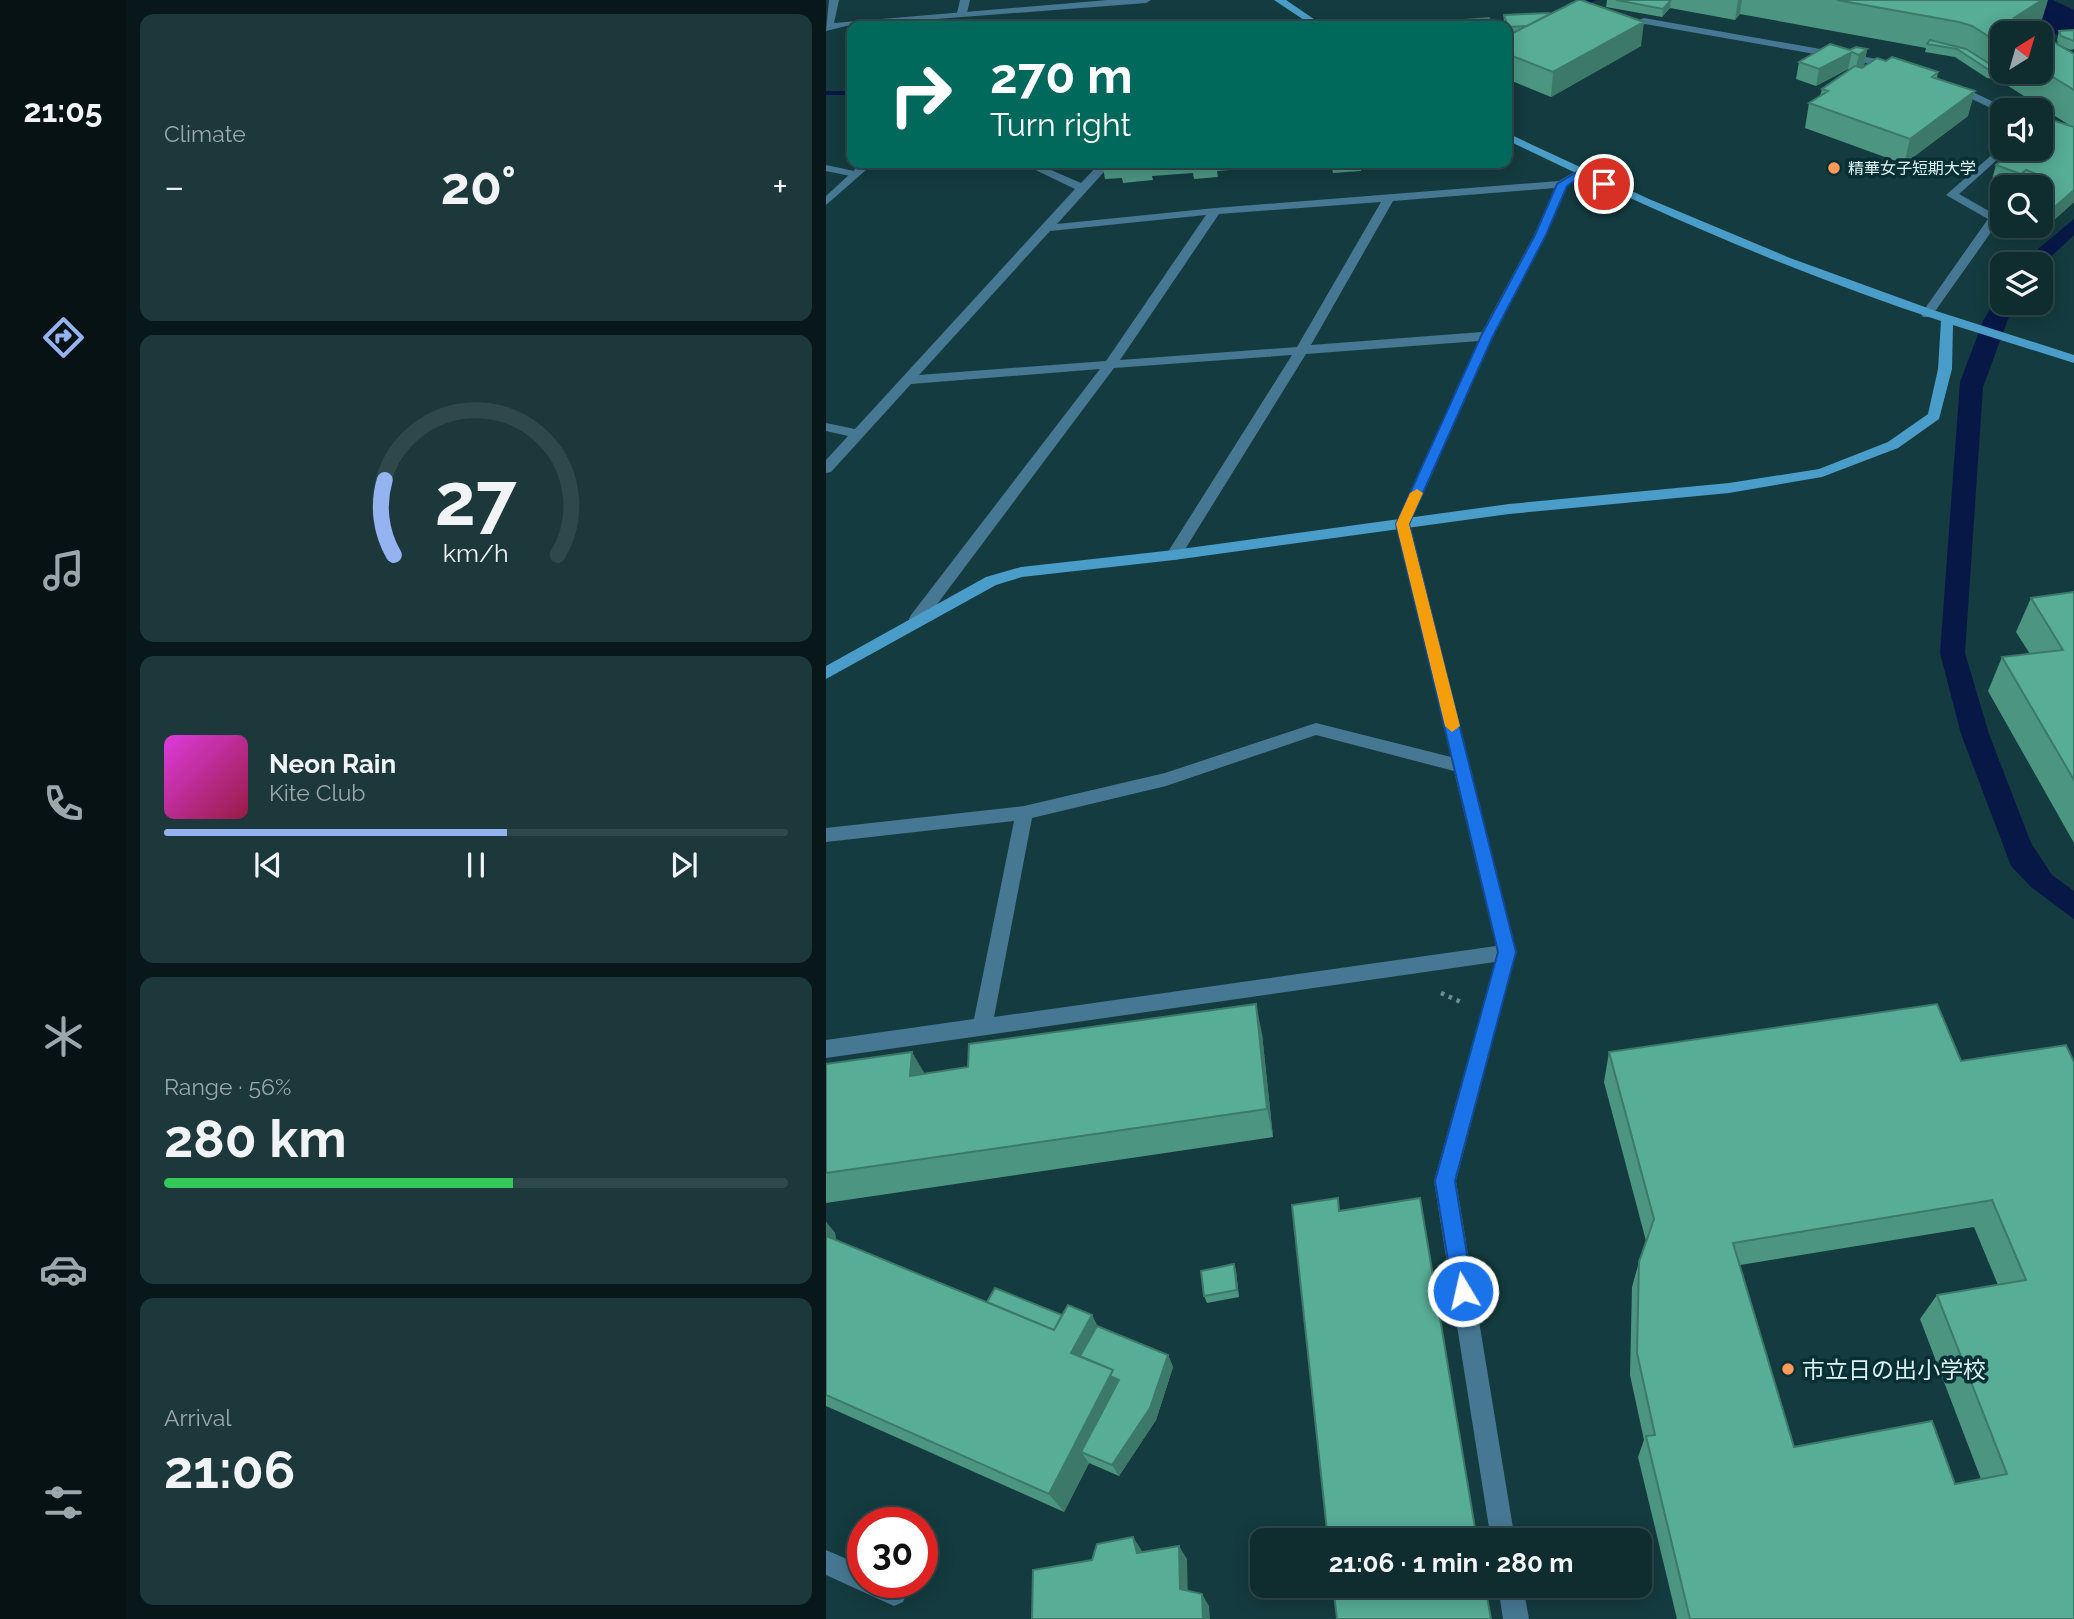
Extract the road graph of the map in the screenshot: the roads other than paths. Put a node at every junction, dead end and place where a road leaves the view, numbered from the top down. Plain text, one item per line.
1 (834, 0) edge
2 (965, 0) edge
3 (1146, 0) edge
4 (1279, 0) edge
5 (962, 13) junction
6 (869, 21) edge
7 (1311, 21) edge
8 (847, 23) edge
9 (827, 28) edge
10 (1619, 32) edge
11 (1907, 68) edge
12 (1944, 82) edge
13 (1990, 104) edge
14 (1512, 139) edge
15 (1990, 161) edge
16 (826, 168) edge
17 (862, 168) edge
18 (1037, 168) edge
19 (1102, 168) edge
20 (1580, 173) junction
21 (855, 174) junction
22 (1562, 184) junction
23 (1084, 189) junction
24 (1389, 197) junction
25 (826, 202) edge
26 (1215, 211) junction
27 (1048, 228) junction
28 (1927, 314) junction
29 (1947, 320) junction
30 (1487, 336) junction
31 (1301, 351) junction
32 (2074, 359) edge
33 (1110, 365) junction
34 (907, 380) junction
35 (826, 427) edge
36 (858, 434) junction
37 (826, 469) edge
38 (1403, 524) junction
39 (1174, 555) junction
40 (917, 620) junction
41 (826, 673) edge
42 (1462, 766) junction
43 (1024, 813) junction
44 (826, 835) edge
45 (1507, 952) junction
46 (982, 1026) junction
47 (826, 1049) edge
48 (1501, 1528) edge
49 (826, 1562) edge
50 (847, 1572) edge
51 (1513, 1598) edge
52 (1516, 1619) edge

1 - 9 street
2 - 5 street
3 - 5 street
4 - 7 street
5 - 6 street
8 - 9 street
10 - 11 street
12 - 13 street
14 - 20 street
15 - 28 street
16 - 21 street
17 - 21 street
18 - 23 street
19 - 23 street
20 - 22 street
20 - 28 street
21 - 25 street
22 - 24 street
22 - 30 street
23 - 27 street
24 - 26 street
24 - 31 street
26 - 27 street
26 - 33 street
27 - 34 street
28 - 29 street
29 - 32 street
29 - 38 street
30 - 31 street
30 - 38 street
31 - 33 street
31 - 39 street
33 - 34 street
33 - 40 street
34 - 36 street
35 - 36 street
36 - 37 street
38 - 39 street
38 - 42 street
39 - 40 street
40 - 41 street
42 - 43 street
42 - 45 street
43 - 44 street
43 - 46 street
45 - 46 street
45 - 48 street
46 - 47 street
49 - 50 street
51 - 52 street

